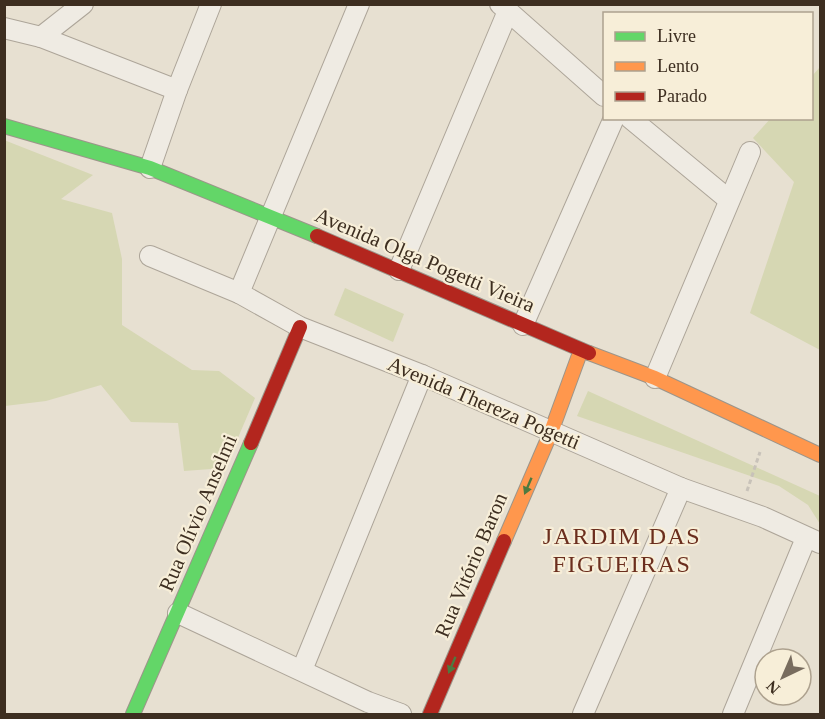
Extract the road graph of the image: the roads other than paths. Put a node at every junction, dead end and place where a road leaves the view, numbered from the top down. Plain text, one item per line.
1 (83, 4) edge
2 (211, 4) edge
3 (358, 4) edge
4 (504, 8) edge
5 (4, 28) edge
6 (41, 37) junction
7 (177, 90) junction
8 (603, 95) edge
9 (613, 120) edge
10 (632, 120) edge
11 (4, 126) edge
12 (750, 152) dead end
13 (150, 168) junction
14 (729, 200) junction
15 (271, 219) junction
16 (150, 256) dead end
17 (399, 270) junction
18 (239, 293) junction
19 (523, 325) junction
20 (300, 327) junction
21 (581, 350) junction
22 (422, 375) junction
23 (655, 378) junction
24 (551, 432) junction
25 (820, 455) edge
26 (681, 488) junction
27 (813, 541) edge
28 (178, 613) junction
29 (302, 670) junction
30 (133, 714) edge
31 (401, 714) edge
32 (430, 714) edge
33 (583, 714) edge
34 (733, 714) edge

1 - 6 street
2 - 7 street
3 - 15 street
4 - 8 street
4 - 17 street
5 - 6 street
6 - 7 street
7 - 13 street
9 - 19 street
10 - 14 street
11 - 13 street, Avenida Olga Pogetti Vieira
12 - 14 street
13 - 15 street, Avenida Olga Pogetti Vieira
14 - 23 street
15 - 17 street, Avenida Olga Pogetti Vieira
15 - 18 street
16 - 18 street, Avenida Thereza Pogetti
17 - 19 street, Avenida Olga Pogetti Vieira
18 - 20 street, Avenida Thereza Pogetti
19 - 21 street, Avenida Olga Pogetti Vieira
20 - 22 street, Avenida Thereza Pogetti
20 - 28 street, Rua Olívio Anselmi
21 - 23 street, Avenida Olga Pogetti Vieira
21 - 24 street, Rua Vitório Baron
22 - 24 street, Avenida Thereza Pogetti
22 - 29 street
23 - 25 street, Avenida Olga Pogetti Vieira
24 - 26 street, Avenida Thereza Pogetti
24 -> 32 street, Rua Vitório Baron
26 - 27 street, Avenida Thereza Pogetti
26 - 33 street
27 - 34 street
28 - 29 street
28 - 30 street, Rua Olívio Anselmi
29 - 31 street

